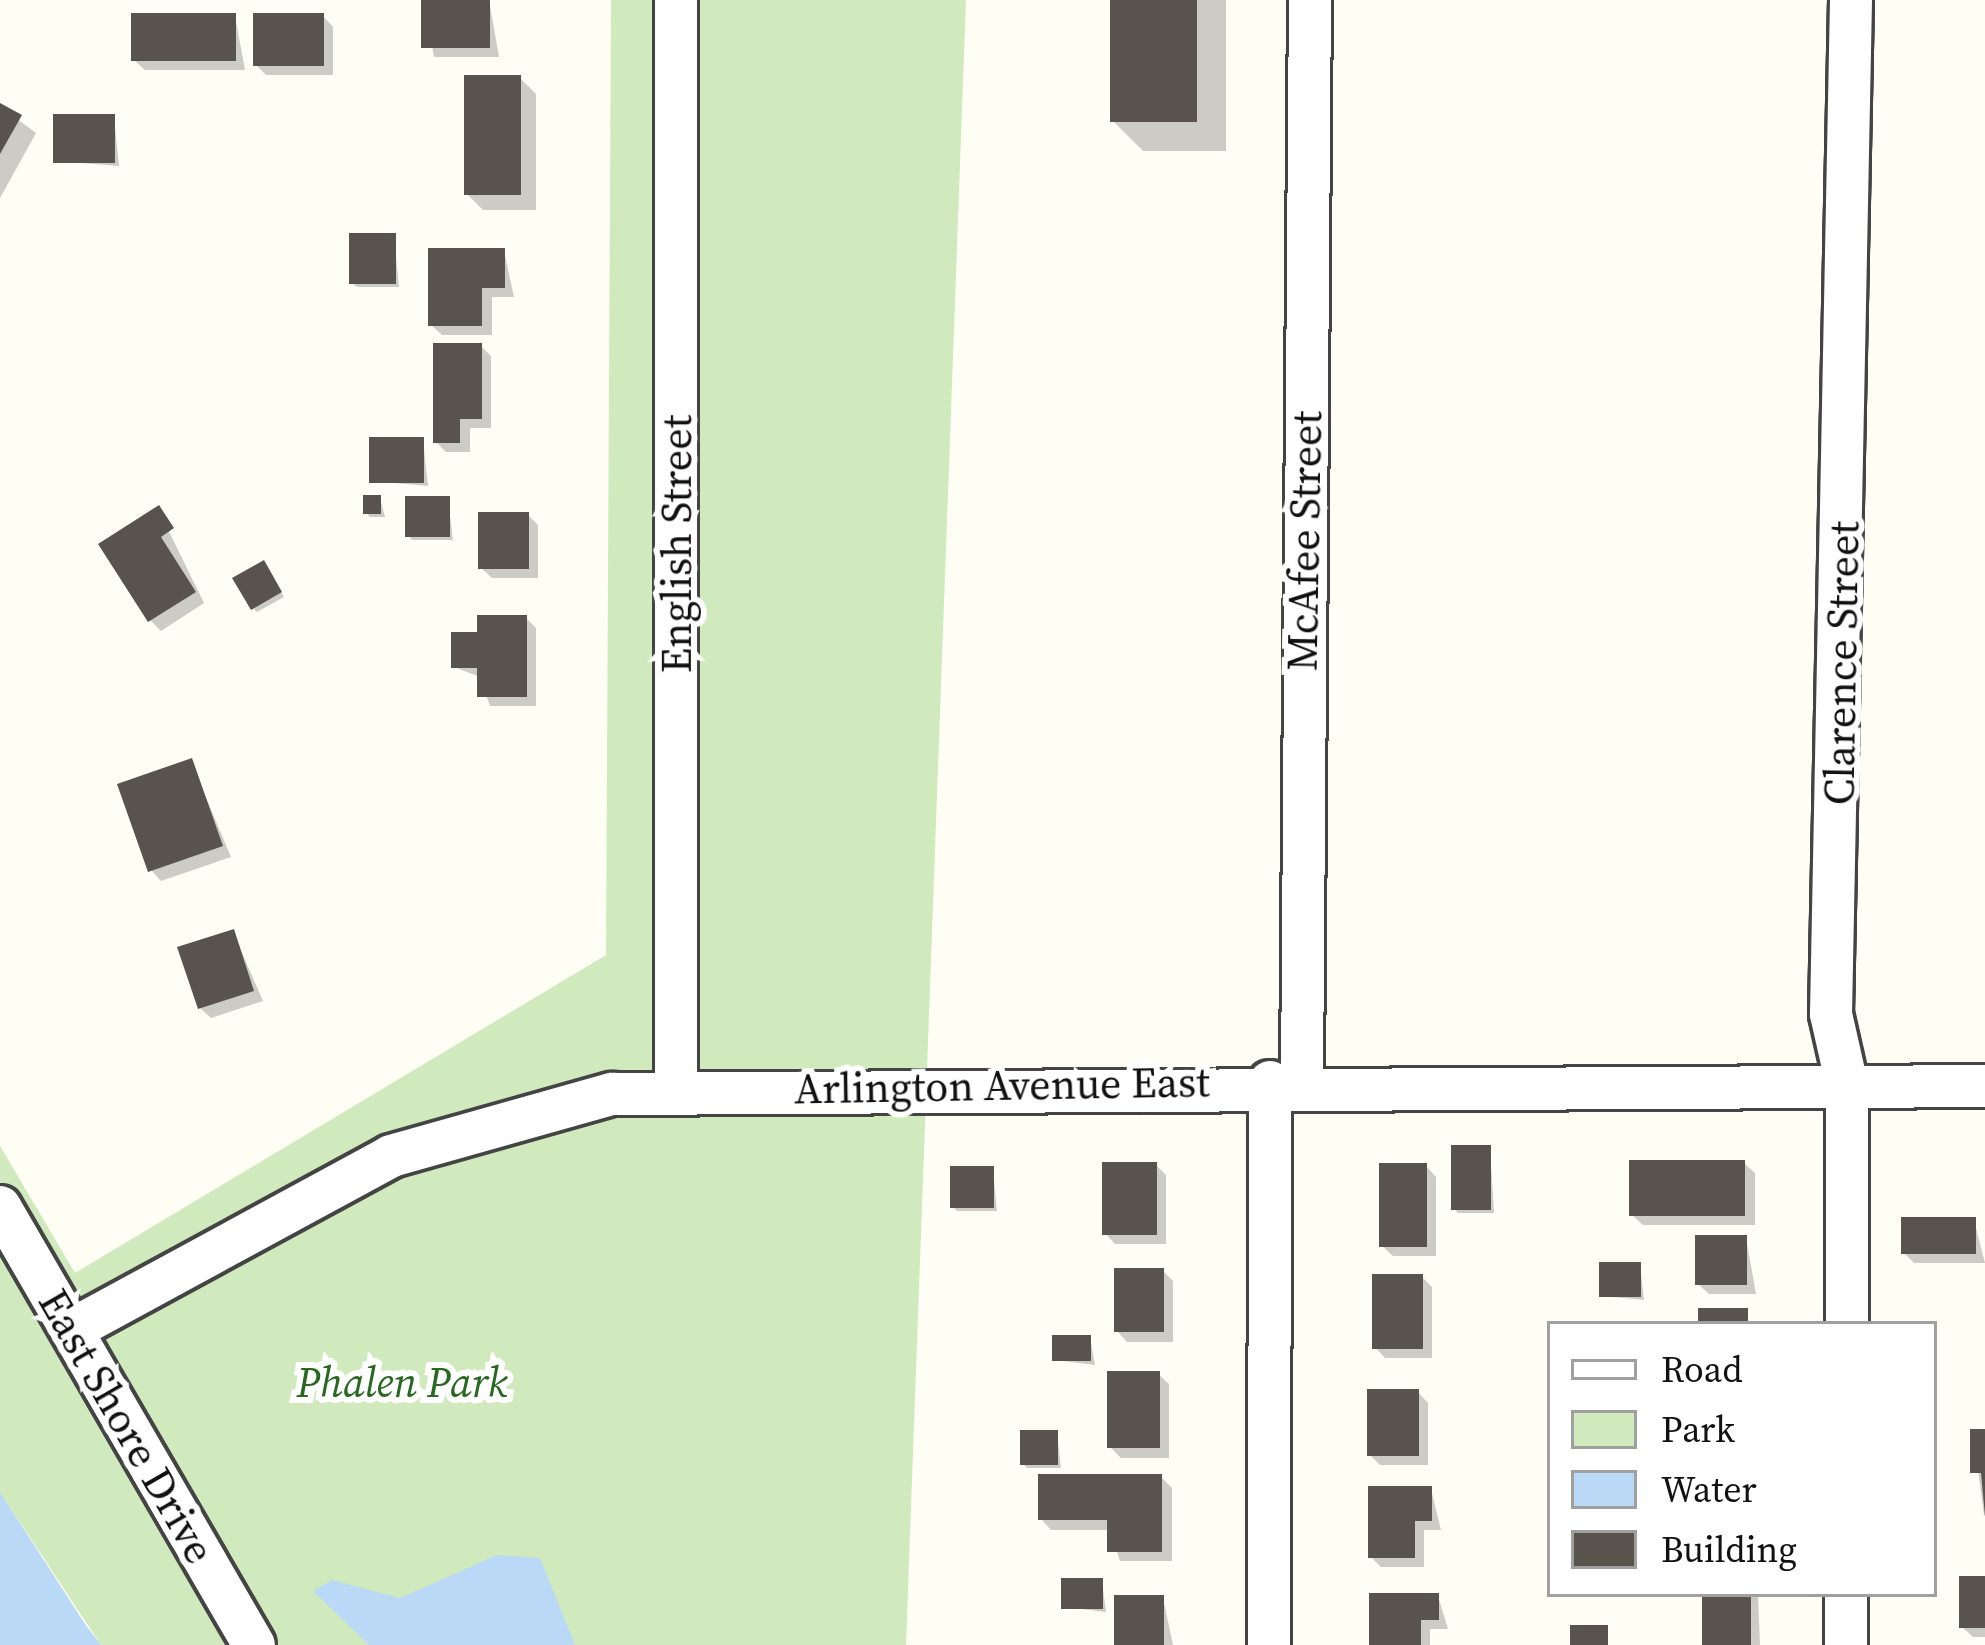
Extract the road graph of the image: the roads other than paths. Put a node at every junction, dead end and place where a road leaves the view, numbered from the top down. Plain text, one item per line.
1 (676, 0) edge
2 (1310, 0) edge
3 (1851, 0) edge
4 (1286, 1082) junction
5 (1847, 1085) junction
6 (1985, 1086) edge
7 (676, 1088) junction
8 (0, 1207) edge
9 (1846, 1321) edge
10 (73, 1329) junction
11 (1846, 1597) edge
12 (254, 1645) edge
13 (1269, 1645) edge
14 (1846, 1645) edge

1 - 7 street, English Street
2 - 4 street, McAfee Street
3 - 5 street, Clarence Street
4 - 5 street, Arlington Avenue East
4 - 7 street, Arlington Avenue East
4 - 13 street, McAfee Street
5 - 6 street, Arlington Avenue East
5 - 9 street, Clarence Street
7 - 10 street, Arlington Avenue East
8 - 10 street, East Shore Drive
10 - 12 street, East Shore Drive
11 - 14 street

